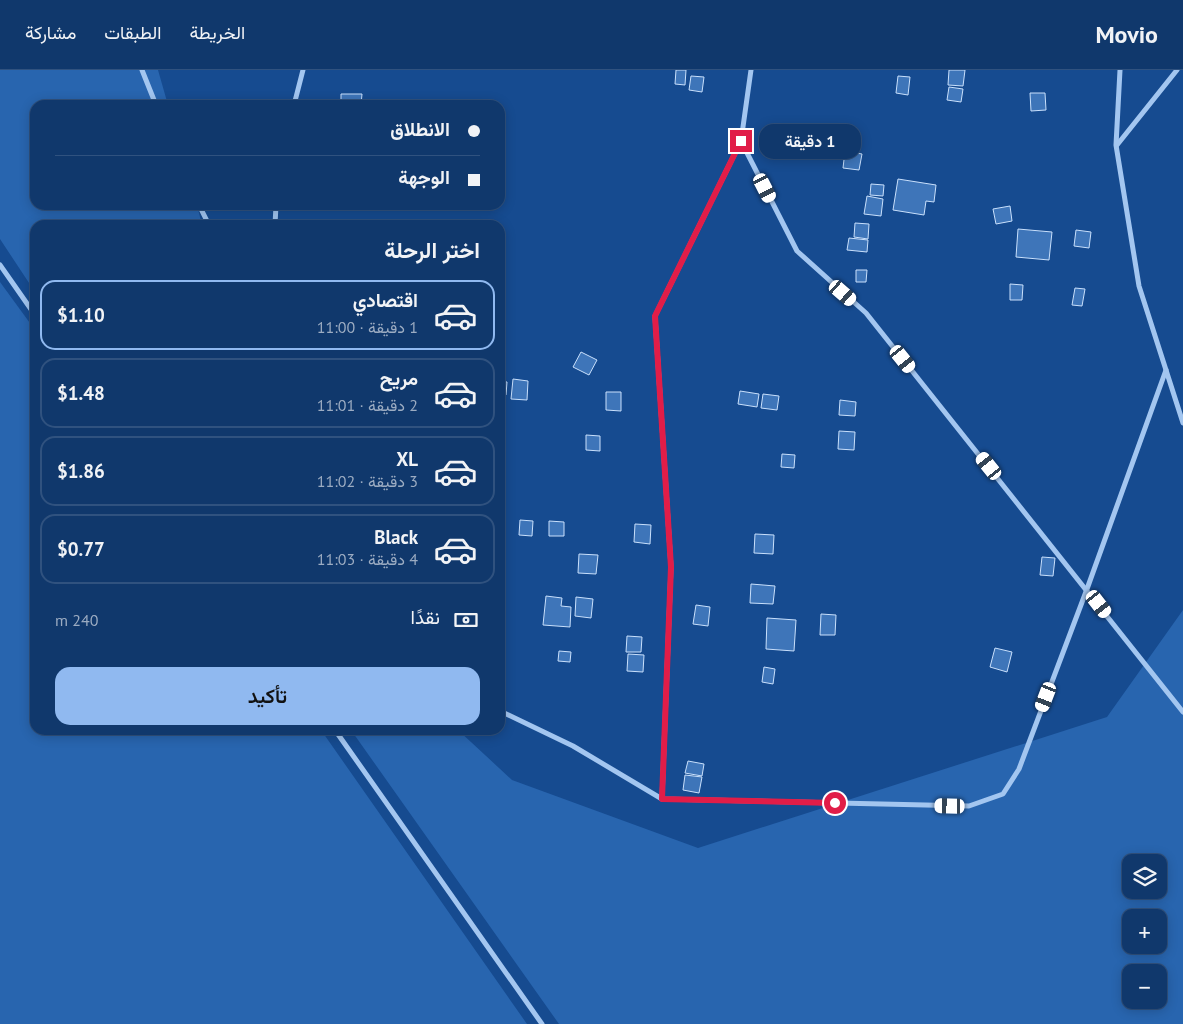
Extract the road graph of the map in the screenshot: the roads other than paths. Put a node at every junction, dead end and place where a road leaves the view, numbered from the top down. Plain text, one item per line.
1 (142, 70) edge
2 (303, 70) edge
3 (751, 70) edge
4 (1120, 70) edge
5 (1177, 70) edge
6 (154, 100) edge
7 (295, 100) edge
8 (741, 141) junction
9 (1116, 145) junction
10 (0, 266) edge
11 (30, 308) edge
12 (1166, 370) junction
13 (1183, 423) edge
14 (1087, 589) junction
15 (1183, 712) edge
16 (505, 714) edge
17 (339, 735) edge
18 (662, 799) junction
19 (542, 1024) edge

1 - 6 street
2 - 7 street
3 - 8 street
4 - 9 street
5 - 9 street
8 - 14 street
8 - 18 street
9 - 12 street
10 - 11 street
12 - 13 street
12 - 14 street
14 - 15 street
14 - 18 street
16 - 18 street
17 - 19 street

